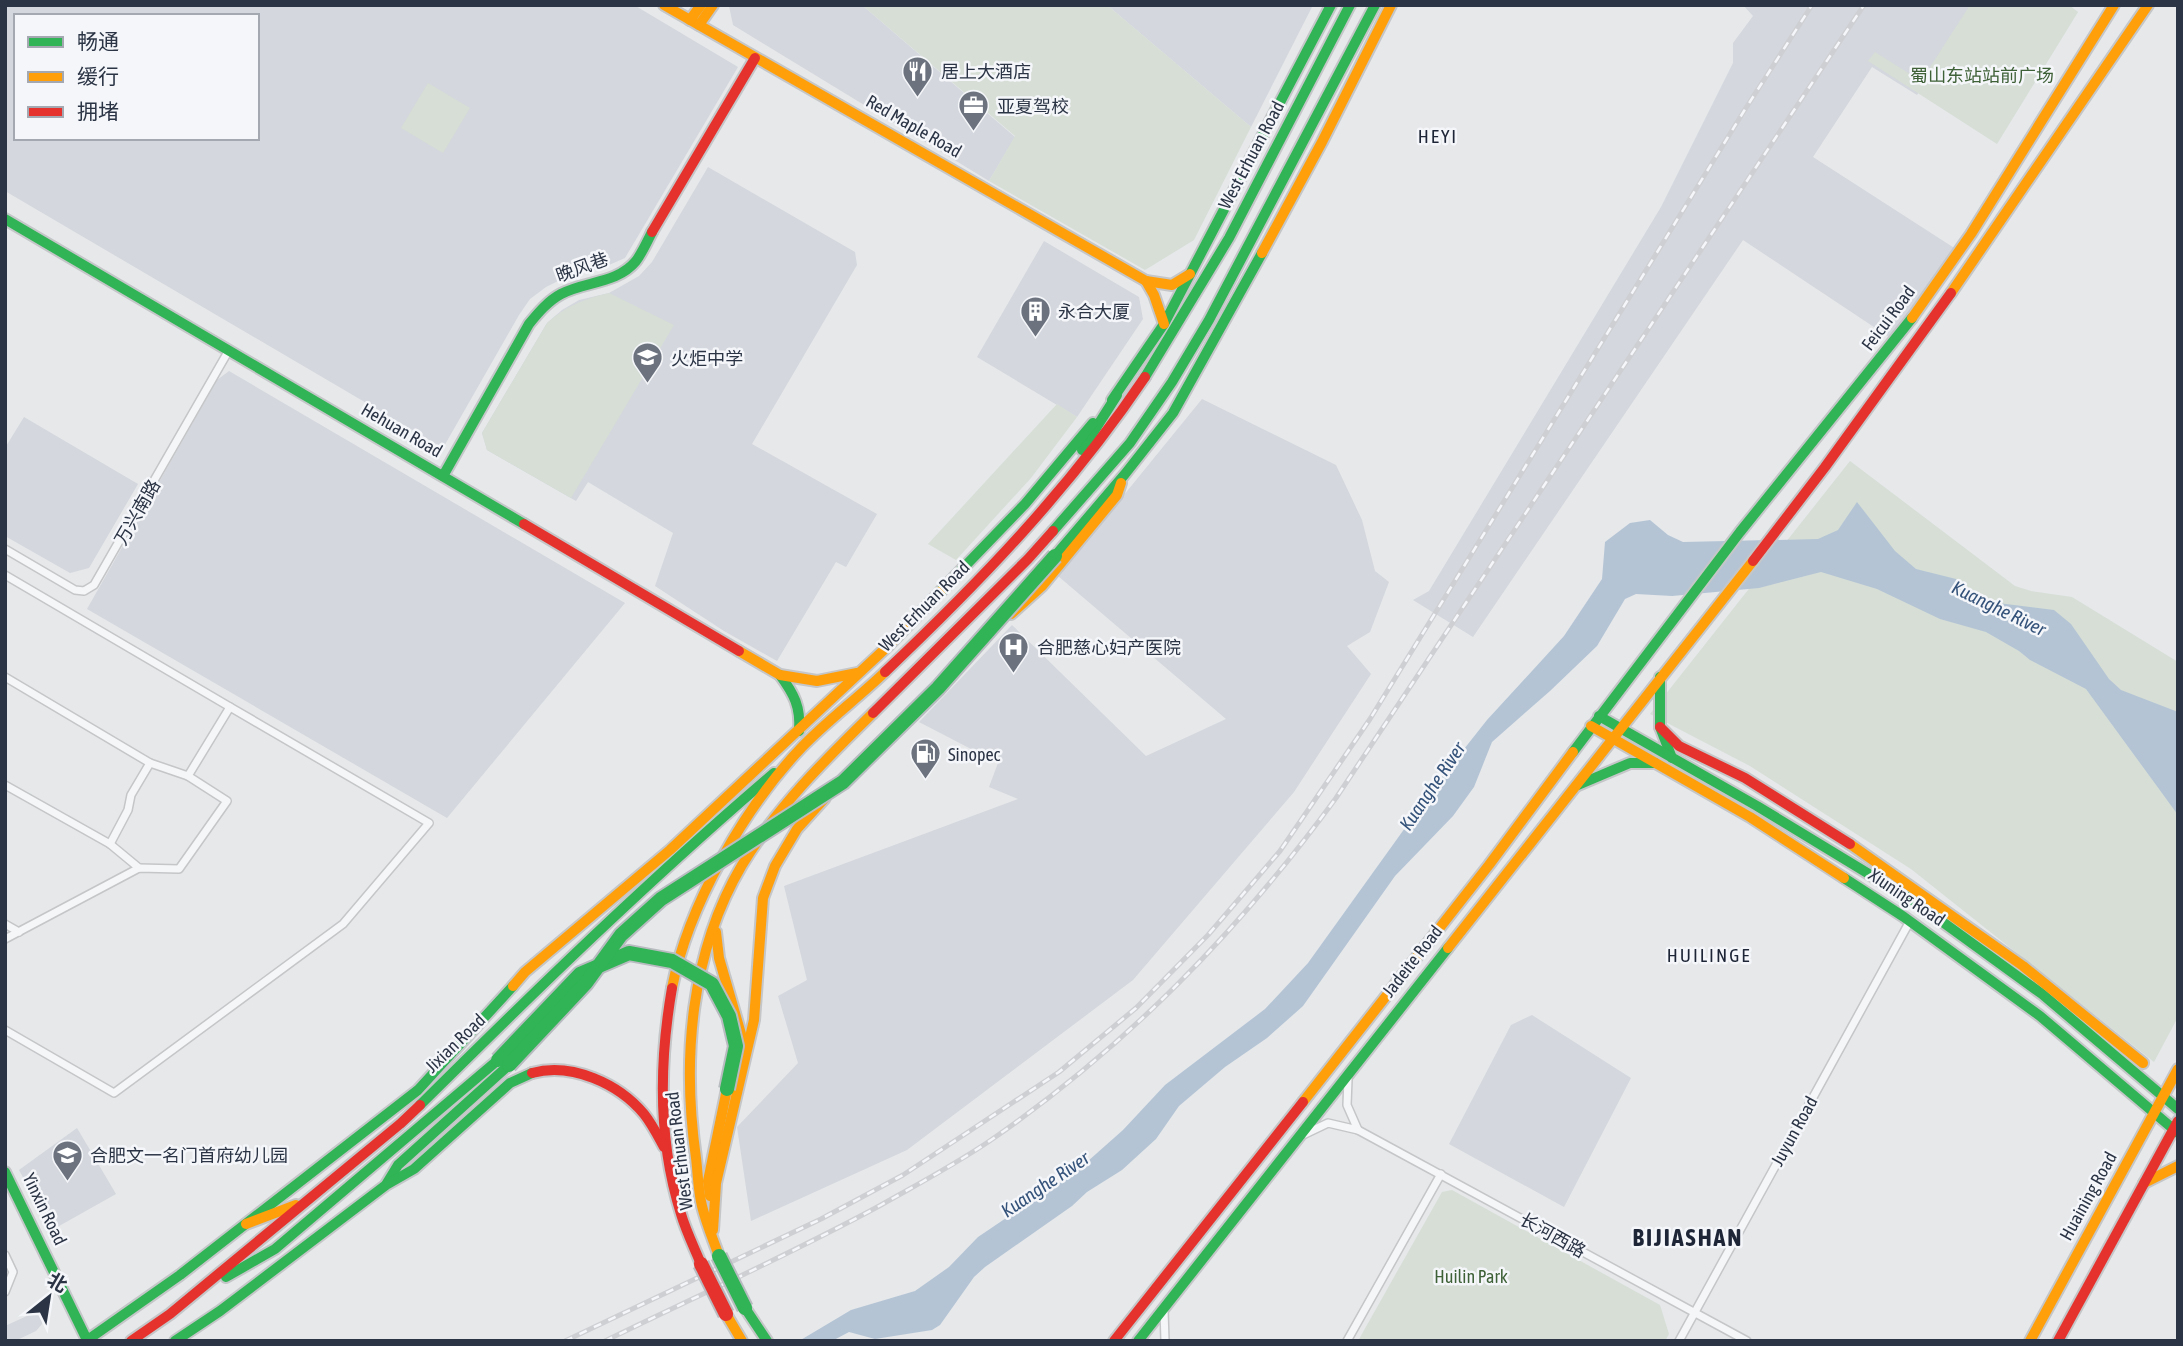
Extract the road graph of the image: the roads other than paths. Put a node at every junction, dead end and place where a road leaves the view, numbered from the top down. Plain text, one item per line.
1 (664, 5) edge
2 (701, 5) edge
3 (713, 5) edge
4 (1331, 5) edge
5 (1350, 5) edge
6 (1375, 5) edge
7 (1391, 5) edge
8 (2114, 5) edge
9 (2148, 5) edge
10 (694, 23) junction
11 (755, 58) junction
12 (5, 219) edge
13 (1191, 274) junction
14 (1146, 281) junction
15 (1164, 324) junction
16 (229, 350) junction
17 (1117, 395) junction
18 (1128, 444) junction
19 (1125, 474) junction
20 (443, 476) junction
21 (1048, 507) junction
22 (5, 550) edge
23 (1055, 556) junction
24 (6, 578) edge
25 (1717, 605) joint
26 (1663, 632) joint
27 (859, 672) junction
28 (780, 675) junction
29 (5, 677) edge
30 (1660, 677) junction
31 (230, 707) junction
32 (1595, 721) junction
33 (1660, 727) junction
34 (799, 731) junction
35 (1616, 733) junction
36 (793, 757) junction
37 (1672, 758) junction
38 (150, 763) junction
39 (1656, 763) junction
40 (188, 776) junction
41 (5, 785) edge
42 (1572, 789) junction
43 (706, 817) junction
44 (110, 844) junction
45 (139, 868) junction
46 (647, 886) junction
47 (717, 919) junction
48 (1909, 921) junction
49 (5, 924) edge
50 (19, 932) junction
51 (5, 939) edge
52 (5, 1030) edge
53 (503, 1063) junction
54 (2143, 1063) dead end
55 (2178, 1069) edge
56 (740, 1074) junction
57 (1348, 1074) junction
58 (2163, 1097) junction
59 (2178, 1109) edge
60 (2154, 1114) junction
61 (2176, 1128) edge
62 (1359, 1130) junction
63 (1298, 1137) junction
64 (667, 1151) junction
65 (2178, 1166) edge
66 (5, 1172) edge
67 (1441, 1174) junction
68 (2144, 1183) junction
69 (386, 1185) junction
70 (310, 1199) junction
71 (246, 1224) junction
72 (712, 1236) junction
73 (5, 1255) edge
74 (5, 1292) edge
75 (188, 1300) junction
76 (1164, 1307) junction
77 (1694, 1313) junction
78 (86, 1340) edge
79 (131, 1341) edge
80 (175, 1341) edge
81 (742, 1341) edge
82 (767, 1341) edge
83 (1114, 1341) edge
84 (1138, 1341) edge
85 (1165, 1341) edge
86 (1347, 1341) edge
87 (1679, 1341) edge
88 (1747, 1341) edge
89 (2030, 1341) edge
90 (2058, 1341) edge

1 - 10 main road, Red Maple Road
2 - 10 main road
3 - 10 main road
4 - 13 main road
5 - 21 main road, West Erhuan Road
6 - 18 main road, West Erhuan Road
7 - 19 main road
8 - 26 main road, Feicui Road
9 - 25 main road, Feicui Road
10 - 11 main road, Red Maple Road
11 - 14 main road, Red Maple Road
11 - 20 main road, 晚风巷
12 - 16 main road, Hehuan Road
13 - 14 main road
13 - 15 main road
14 - 15 main road
15 - 17 main road
16 - 20 main road, Hehuan Road
16 - 22 street, 万兴南路
17 - 21 main road
17 - 27 main road
18 - 23 main road
18 - 47 main road, West Erhuan Road
19 - 23 main road
19 - 56 main road
20 - 28 main road, Hehuan Road
21 - 36 main road, West Erhuan Road
23 - 53 main road, bridge
24 - 31 street
25 - 30 main road, Jadeite Road
26 - 32 main road, Jadeite Road
27 - 28 main road
27 - 34 main road
28 - 34 main road
29 - 38 street
30 - 33 main road
30 - 35 main road, Jadeite Road
31 - 40 street
31 - 52 street
32 - 35 main road, Xiuning Road
32 - 83 main road, Jadeite Road
33 - 37 main road
33 - 54 main road
34 - 43 main road
35 - 37 main road, Xiuning Road
35 - 39 main road, Xiuning Road
35 - 42 main road, Jadeite Road
36 - 46 main road, Jixian Road
36 - 64 main road, West Erhuan Road
37 - 58 main road, Xiuning Road
38 - 40 street
38 - 44 street
39 - 42 main road
39 - 48 main road, Xiuning Road
40 - 45 street
41 - 44 street
42 - 57 main road, Jadeite Road
43 - 46 main road
43 - 71 main road
44 - 45 street
45 - 50 street
46 - 70 main road, Jixian Road
47 - 56 main road
47 - 72 main road, West Erhuan Road
48 - 60 main road, Xiuning Road
48 - 77 street, Juyun Road
49 - 50 street
50 - 51 street
53 - 69 main road
53 - 72 main road, bridge
53 - 75 main road
55 - 58 main road, Huaining Road
56 - 72 main road
57 - 62 street
57 - 63 main road, Jadeite Road
58 - 59 main road, Xiuning Road
58 - 60 main road, Huaining Road
60 - 61 main road, Xiuning Road
60 - 89 main road, Huaining Road
61 - 68 main road
62 - 63 street, 长河西路
62 - 67 street, 长河西路
63 - 76 main road, Jadeite Road
64 - 69 main road
64 - 81 main road, West Erhuan Road, bridge
65 - 68 main road
66 - 78 main road, Yinxin Road
67 - 77 street, 长河西路
67 - 86 street
68 - 90 main road
69 - 80 main road
70 - 71 main road
70 - 75 main road, Jixian Road
71 - 78 main road
72 - 82 main road, West Erhuan Road, bridge
73 - 74 street
75 - 79 main road, Jixian Road
76 - 84 main road, Jadeite Road
76 - 85 street
77 - 87 street, Juyun Road
77 - 88 street, 长河西路

